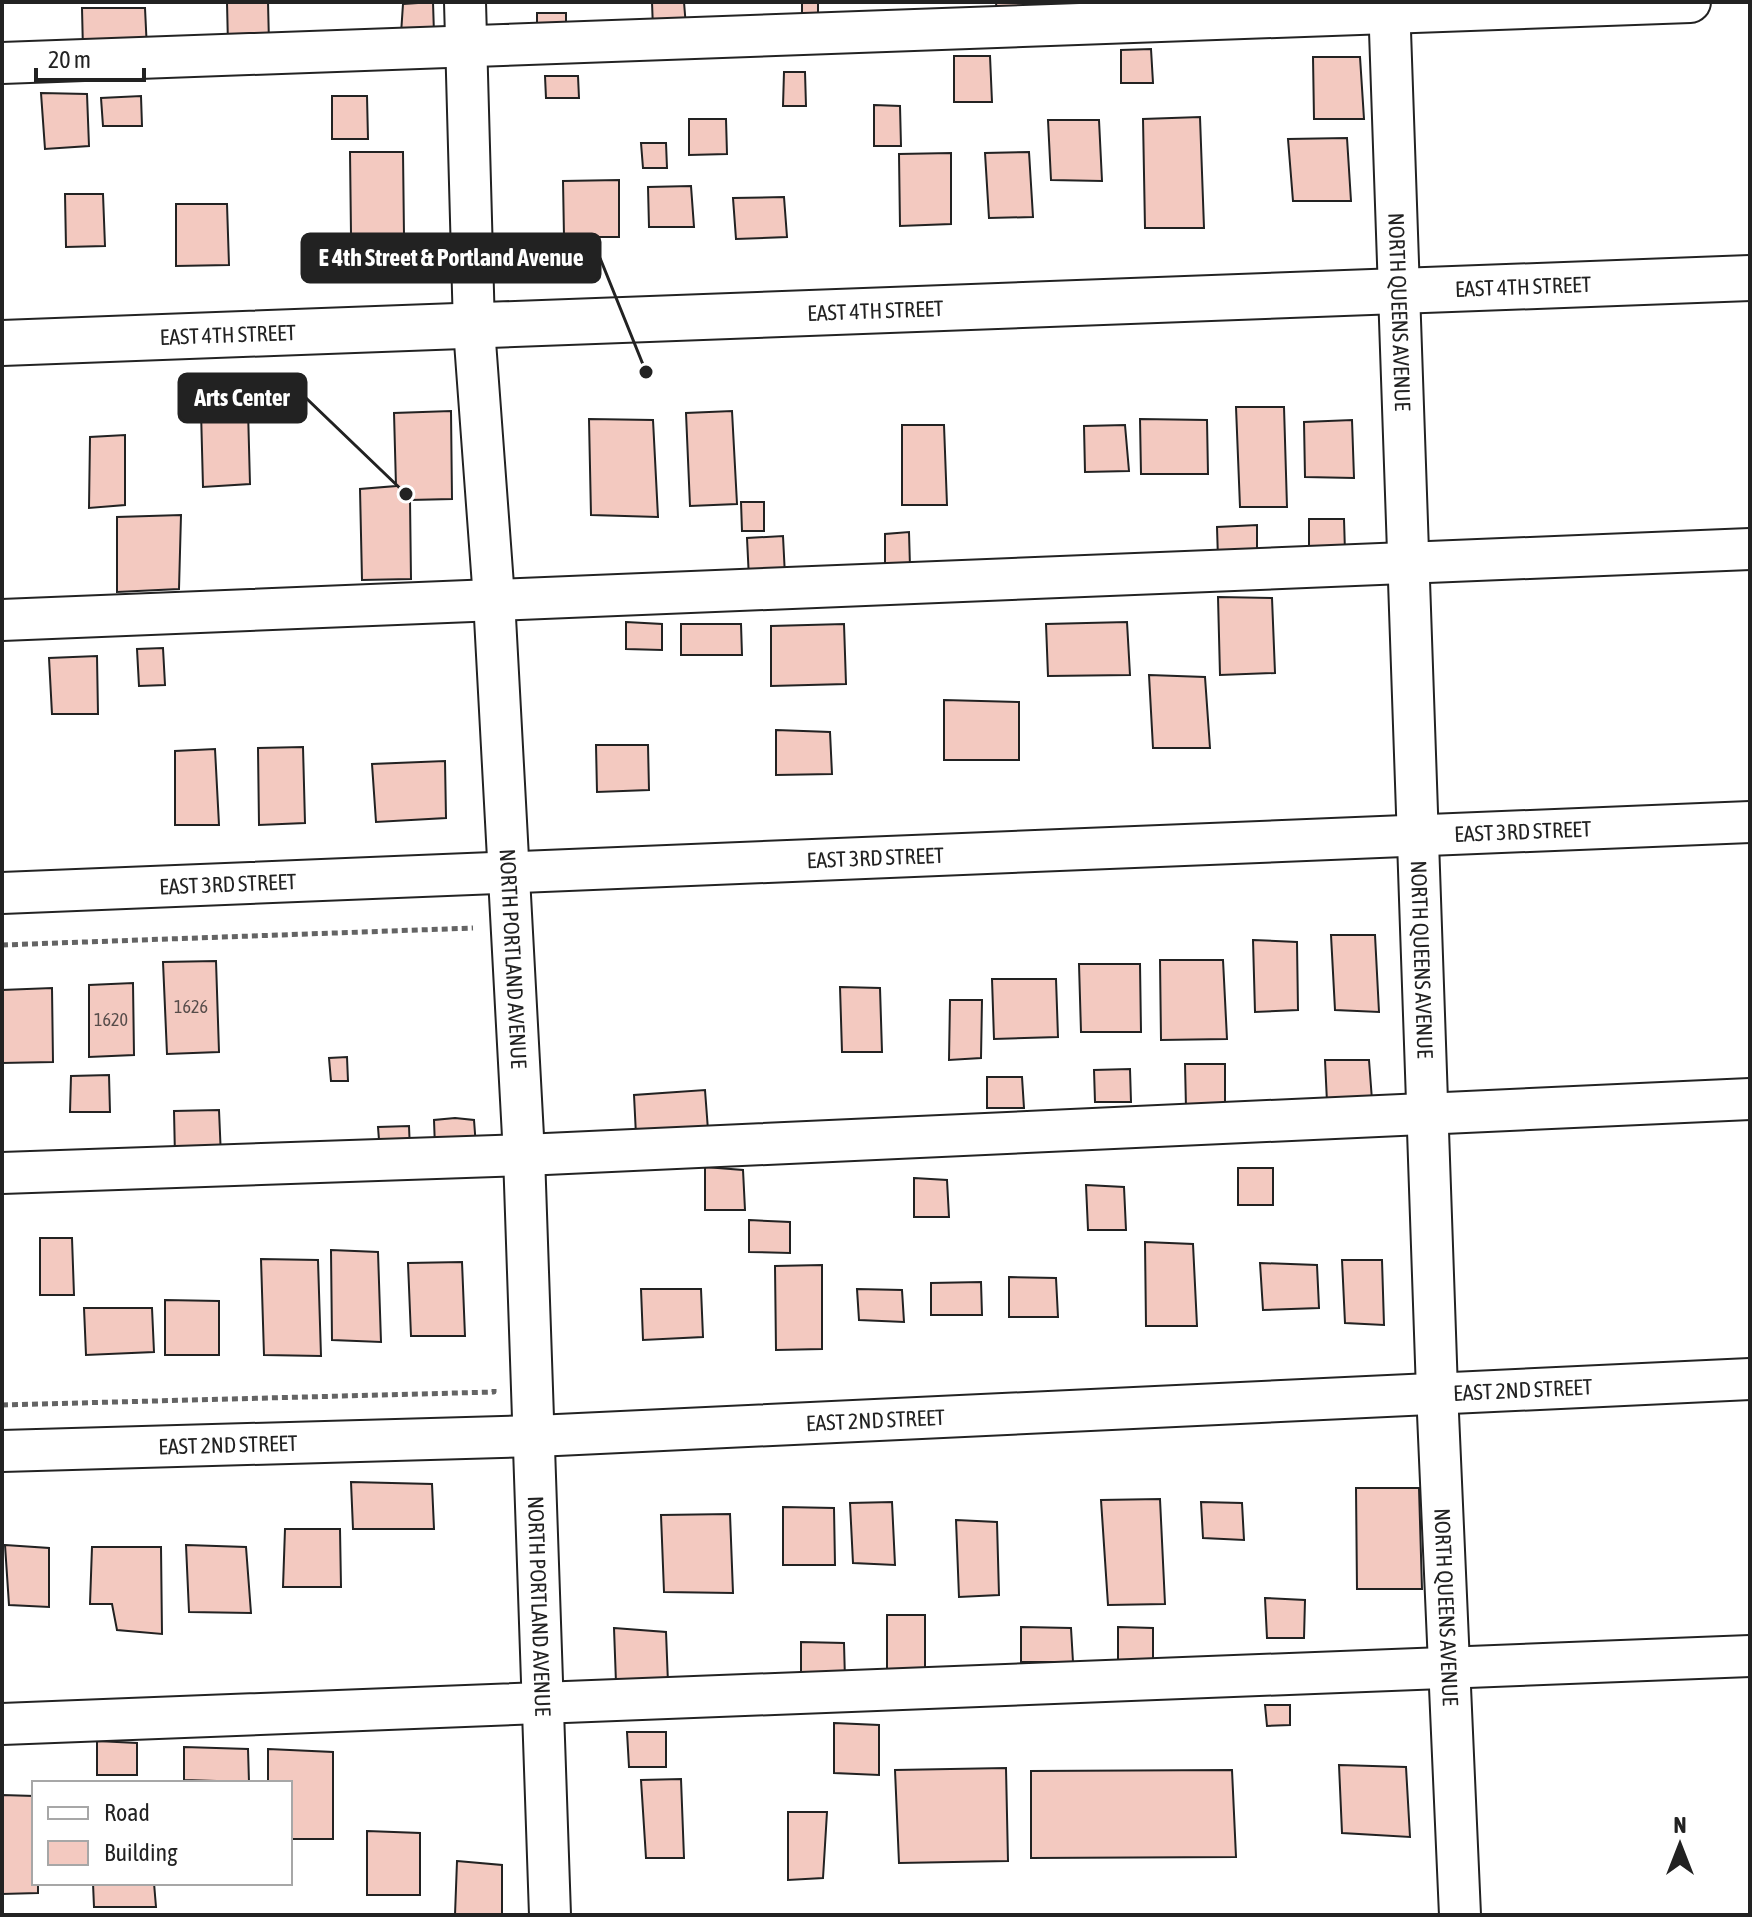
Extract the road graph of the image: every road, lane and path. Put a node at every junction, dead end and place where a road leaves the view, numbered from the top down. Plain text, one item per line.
1 (465, 2) edge
2 (1690, 2) edge
3 (1389, 8) edge
4 (467, 47) junction
5 (2, 63) edge
6 (1750, 278) edge
7 (1398, 293) junction
8 (474, 328) junction
9 (2, 343) edge
10 (1750, 549) edge
11 (1408, 561) junction
12 (494, 599) junction
13 (2, 620) edge
14 (1750, 822) edge
15 (1418, 835) junction
16 (510, 872) junction
17 (2, 893) edge
18 (1750, 1099) edge
19 (1427, 1112) junction
20 (524, 1155) junction
21 (2, 1173) edge
22 (1750, 1379) edge
23 (1437, 1391) junction
24 (536, 1436) junction
25 (2, 1451) edge
26 (1750, 1656) edge
27 (1449, 1666) junction
28 (545, 1702) junction
29 (2, 1724) edge
30 (550, 1915) edge
31 (1460, 1915) edge

1 - 4 street, NORTH PORTLAND AVENUE
2 - 3 street
3 - 4 street
3 - 7 street, NORTH QUEENS AVENUE
4 - 5 street
4 - 8 street, NORTH PORTLAND AVENUE
6 - 7 main road, EAST 4TH STREET
7 - 8 main road, EAST 4TH STREET
7 - 11 street, NORTH QUEENS AVENUE
8 - 9 main road, EAST 4TH STREET
8 - 12 street, NORTH PORTLAND AVENUE
10 - 11 street
11 - 12 street
11 - 15 street, NORTH QUEENS AVENUE
12 - 13 street
12 - 16 street, NORTH PORTLAND AVENUE
14 - 15 street, EAST 3RD STREET
15 - 16 street, EAST 3RD STREET
15 - 19 street, NORTH QUEENS AVENUE
16 - 17 street, EAST 3RD STREET
16 - 20 street, NORTH PORTLAND AVENUE
18 - 19 street
19 - 20 street
19 - 23 street, NORTH QUEENS AVENUE
20 - 21 street
20 - 24 street, NORTH PORTLAND AVENUE
22 - 23 street, EAST 2ND STREET
23 - 24 street, EAST 2ND STREET
23 - 27 street, NORTH QUEENS AVENUE
24 - 25 street, EAST 2ND STREET
24 - 28 street, NORTH PORTLAND AVENUE
26 - 27 street
27 - 28 street
27 - 31 street, NORTH QUEENS AVENUE
28 - 29 street
28 - 30 street, NORTH PORTLAND AVENUE

